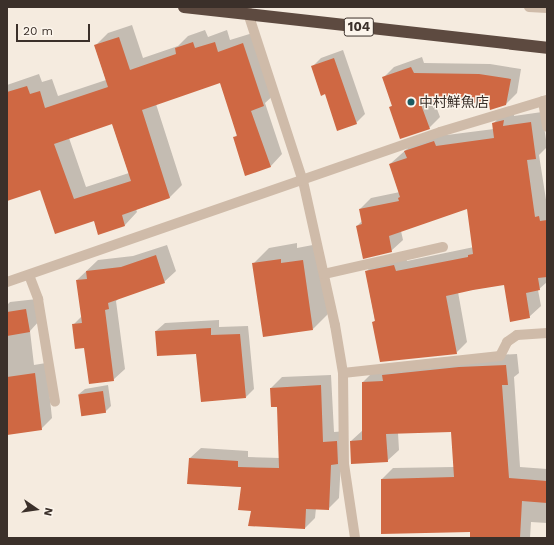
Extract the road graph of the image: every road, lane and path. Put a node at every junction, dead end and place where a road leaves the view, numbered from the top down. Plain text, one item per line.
1 (184, 7) edge
2 (529, 7) edge
3 (547, 8) edge
4 (248, 11) edge
5 (547, 48) edge
6 (545, 100) edge
7 (547, 127) edge
8 (303, 181) junction
9 (444, 247) dead end
10 (324, 274) junction
11 (29, 275) junction
12 (7, 282) edge
13 (547, 334) edge
14 (343, 373) junction
15 (55, 402) dead end
16 (355, 538) edge

1 - 4 highway, 104
2 - 3 street
4 - 5 highway, 104
4 - 8 street
6 - 7 street
6 - 8 street
8 - 10 street
8 - 11 street
9 - 10 street
10 - 14 street
11 - 12 street
11 - 15 street
13 - 14 street
14 - 16 street

